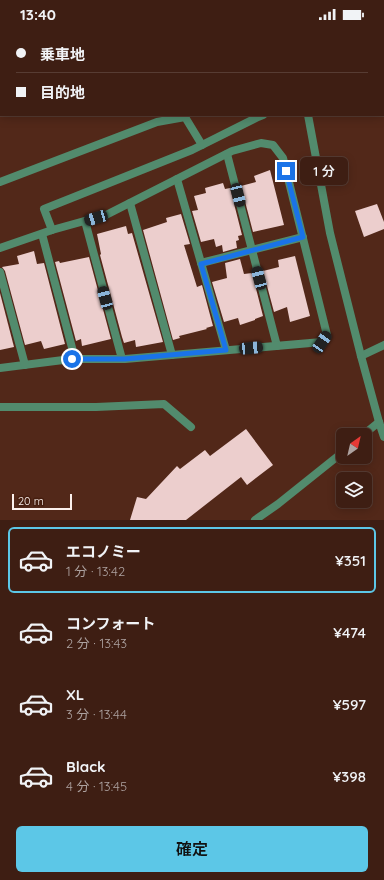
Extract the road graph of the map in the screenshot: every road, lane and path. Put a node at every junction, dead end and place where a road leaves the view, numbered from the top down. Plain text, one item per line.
1 (258, 116) edge
2 (308, 116) edge
3 (202, 145) junction
4 (227, 154) junction
5 (177, 179) junction
6 (0, 182) edge
7 (130, 203) junction
8 (85, 220) junction
9 (52, 230) junction
10 (42, 234) junction
11 (303, 237) junction
12 (0, 248) edge
13 (252, 250) junction
14 (201, 264) junction
15 (0, 272) edge
16 (384, 345) edge
17 (276, 346) junction
18 (226, 350) junction
19 (172, 355) junction
20 (361, 356) junction
21 (75, 359) junction
22 (122, 359) junction
23 (25, 364) junction
24 (0, 368) edge
25 (0, 407) edge
26 (379, 422) junction
27 (191, 427) dead end
28 (372, 428) edge
29 (384, 437) edge
30 (336, 458) edge
31 (255, 520) edge

1 - 3 street
2 - 20 street
3 - 6 street
3 - 9 street
4 - 5 street
4 - 11 street
4 - 13 street
5 - 7 street
5 - 14 street
7 - 8 street
7 - 19 street
8 - 9 street
8 - 22 street
9 - 10 street
10 - 12 street
10 - 21 street
11 - 13 street
11 - 17 street
13 - 14 street
13 - 17 street
14 - 18 street
15 - 23 street
16 - 20 street
17 - 18 street
18 - 19 street
19 - 22 street
20 - 26 street
21 - 22 street
21 - 23 street
23 - 24 street
25 - 27 street
26 - 28 street
26 - 29 street
30 - 31 street

